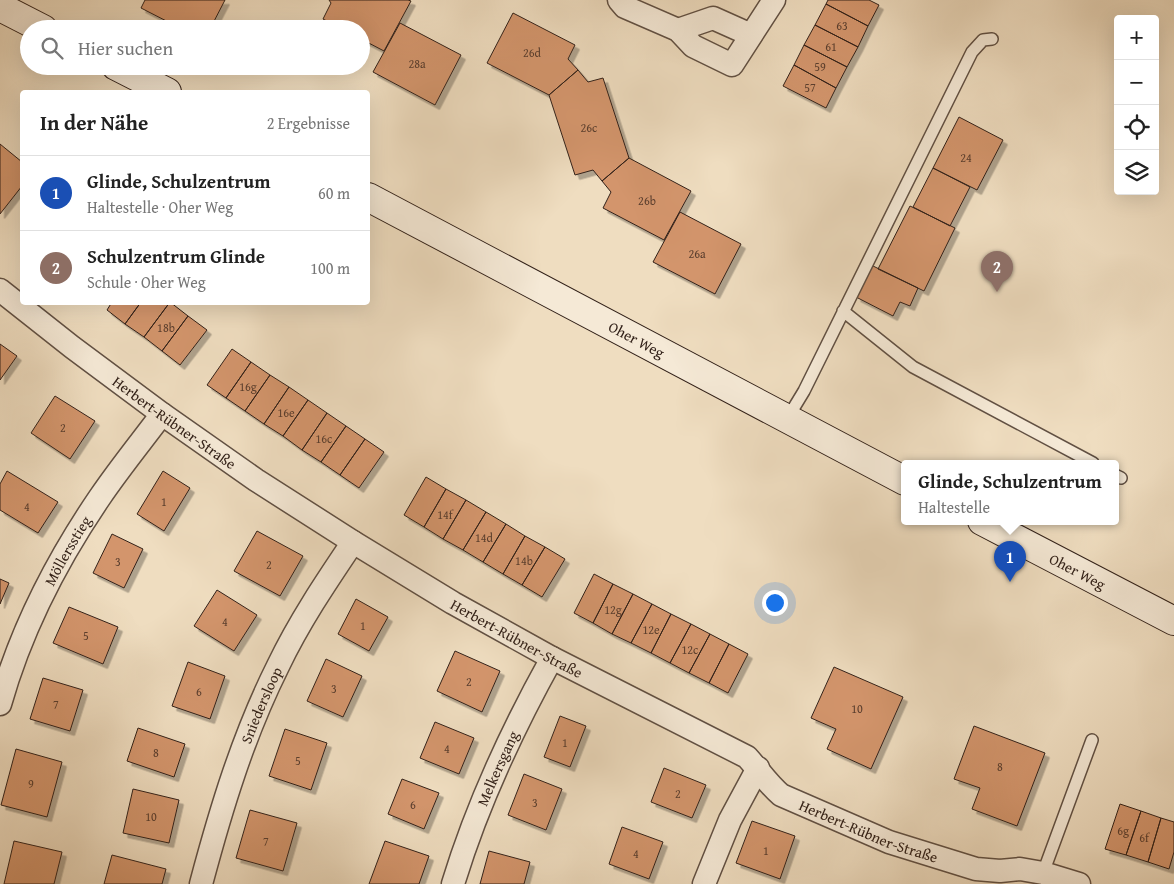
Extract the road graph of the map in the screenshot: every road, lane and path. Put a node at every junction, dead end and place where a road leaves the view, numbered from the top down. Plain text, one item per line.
1 (619, 0) edge
2 (774, 0) edge
3 (0, 7) edge
4 (25, 20) edge
5 (678, 30) junction
6 (751, 35) junction
7 (992, 39) dead end
8 (134, 75) edge
9 (163, 90) edge
10 (370, 198) edge
11 (0, 290) edge
12 (843, 310) junction
13 (162, 414) junction
14 (787, 419) junction
15 (1086, 460) edge
16 (901, 479) edge
17 (990, 525) edge
18 (353, 542) junction
19 (1174, 621) edge
20 (552, 658) junction
21 (0, 704) edge
22 (1092, 740) dead end
23 (758, 768) junction
24 (1041, 878) edge
25 (201, 884) edge
26 (453, 884) edge
27 (704, 884) edge
28 (1079, 884) edge

1 - 5 street
2 - 6 street
3 - 4 street
5 - 6 street
5 - 6 street
7 - 12 lane
8 - 9 street
10 - 14 street, Oher Weg
11 - 13 street, Herbert-Rübner-Straße
12 - 14 lane
12 - 15 lane
13 - 18 street, Herbert-Rübner-Straße
13 - 21 street, Möllersstieg
14 - 16 street, Oher Weg
17 - 19 street, Oher Weg
18 - 20 street, Herbert-Rübner-Straße
18 - 25 street, Sniedersloop
20 - 23 street, Herbert-Rübner-Straße
20 - 26 street, Melkersgang
22 - 24 lane
23 - 24 street, Herbert-Rübner-Straße
23 - 27 street
24 - 28 street, Herbert-Rübner-Straße

